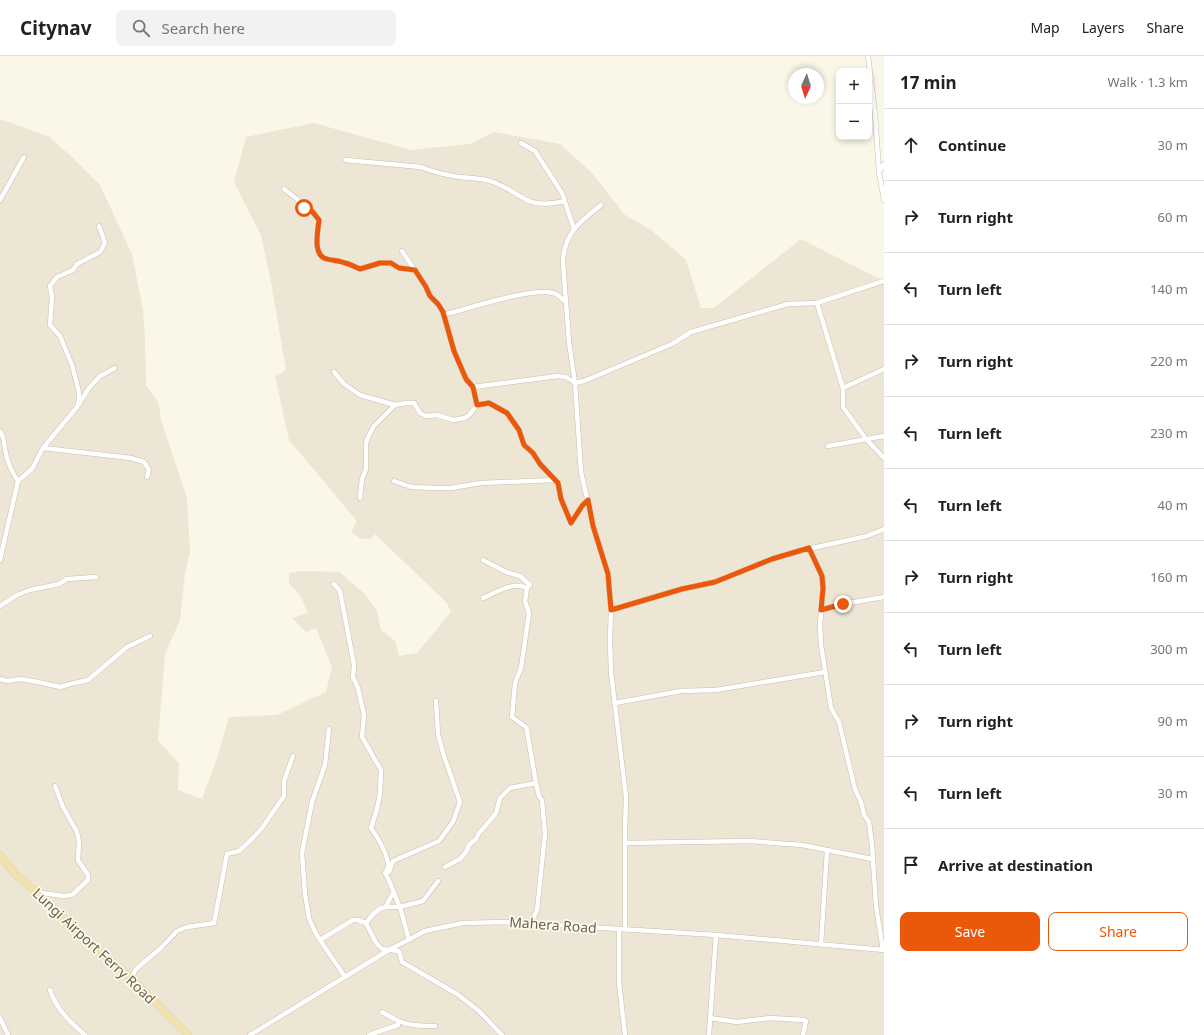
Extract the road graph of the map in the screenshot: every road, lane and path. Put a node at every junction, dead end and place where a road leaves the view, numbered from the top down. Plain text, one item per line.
1 (868, 56) edge
2 (521, 143) dead end
3 (24, 157) dead end
4 (346, 160) dead end
5 (884, 164) edge
6 (879, 172) junction
7 (284, 189) dead end
8 (0, 200) edge
9 (884, 200) edge
10 (565, 201) junction
11 (601, 205) dead end
12 (99, 226) dead end
13 (574, 230) junction
14 (402, 251) dead end
15 (415, 270) junction
16 (884, 281) edge
17 (566, 302) junction
18 (818, 303) junction
19 (443, 315) junction
20 (115, 368) dead end
21 (884, 369) edge
22 (334, 372) dead end
23 (574, 383) junction
24 (473, 387) junction
25 (843, 388) junction
26 (395, 405) junction
27 (477, 405) junction
28 (77, 407) junction
29 (0, 431) edge
30 (884, 436) edge
31 (866, 439) junction
32 (828, 446) dead end
33 (43, 448) junction
34 (884, 458) edge
35 (147, 477) dead end
36 (554, 480) junction
37 (394, 481) dead end
38 (18, 482) junction
39 (360, 498) dead end
40 (588, 500) junction
41 (884, 529) edge
42 (809, 548) junction
43 (0, 560) edge
44 (483, 560) dead end
45 (96, 577) dead end
46 (334, 584) dead end
47 (527, 588) junction
48 (884, 597) edge
49 (483, 598) dead end
50 (0, 606) edge
51 (611, 610) junction
52 (821, 610) junction
53 (150, 636) dead end
54 (825, 672) junction
55 (0, 679) edge
56 (436, 702) dead end
57 (615, 703) junction
58 (329, 729) dead end
59 (294, 756) dead end
60 (536, 783) junction
61 (55, 786) dead end
62 (625, 842) junction
63 (827, 851) junction
64 (0, 855) edge
65 (872, 859) junction
66 (445, 867) dead end
67 (438, 882) dead end
68 (391, 883) junction
69 (36, 892) junction
70 (393, 893) junction
71 (386, 906) junction
72 (400, 907) junction
73 (366, 923) junction
74 (531, 923) junction
75 (619, 929) junction
76 (625, 930) junction
77 (716, 935) junction
78 (320, 940) junction
79 (409, 940) junction
80 (821, 944) junction
81 (389, 950) junction
82 (883, 950) edge
83 (345, 977) junction
84 (131, 978) junction
85 (50, 990) dead end
86 (382, 1012) dead end
87 (0, 1018) edge
88 (710, 1018) junction
89 (398, 1022) junction
90 (435, 1026) dead end
91 (8, 1035) edge
92 (85, 1035) edge
93 (188, 1035) edge
94 (250, 1035) edge
95 (369, 1035) edge
96 (502, 1035) edge
97 (625, 1035) edge
98 (709, 1035) edge
99 (803, 1035) edge

1 - 6 street
2 - 10 street
3 - 8 street
4 - 10 street
5 - 6 street
6 - 9 street
7 - 15 street
10 - 13 street
11 - 13 street
12 - 28 street
13 - 17 street
14 - 15 street
15 - 19 street
16 - 18 street
17 - 19 street
17 - 23 street
18 - 23 street
18 - 25 street
19 - 24 street
20 - 28 street
21 - 25 street
22 - 26 street
23 - 24 street
23 - 40 street
24 - 27 street
25 - 31 street
26 - 27 street
26 - 39 street
27 - 36 street
28 - 33 street
29 - 38 street
30 - 31 street
31 - 32 street
31 - 34 street
33 - 35 street
33 - 38 street
36 - 37 street
36 - 40 street
38 - 43 street
40 - 51 street
41 - 42 street
42 - 51 street
42 - 52 street
44 - 47 street
45 - 50 street
46 - 68 street
47 - 49 street
47 - 60 street
48 - 52 street
51 - 57 street
52 - 54 street
53 - 55 street
54 - 57 street
54 - 65 street
56 - 68 street
57 - 62 street
58 - 78 street
59 - 84 street
60 - 66 street
60 - 74 street
61 - 69 street
62 - 63 street
62 - 76 street
63 - 65 street
63 - 80 street
64 - 69 main road, Lungi Airport Ferry Road
65 - 82 street
67 - 72 street
68 - 70 street
69 - 84 main road, Lungi Airport Ferry Road
70 - 71 street
70 - 72 street
71 - 72 street
71 - 73 street
72 - 79 street
73 - 78 street
73 - 81 street
74 - 75 street, Mahera Road
74 - 79 street, Mahera Road
75 - 76 street, Mahera Road
75 - 97 street
76 - 77 street, Mahera Road
77 - 80 street, Mahera Road
77 - 88 street
78 - 83 street
79 - 81 street, Mahera Road
80 - 82 street, Mahera Road
81 - 83 street, Mahera Road
81 - 96 street
83 - 94 street, Mahera Road
84 - 93 main road, Lungi Airport Ferry Road
85 - 92 street
86 - 89 street
87 - 91 street
88 - 98 street
88 - 99 street
89 - 90 street
89 - 95 street

